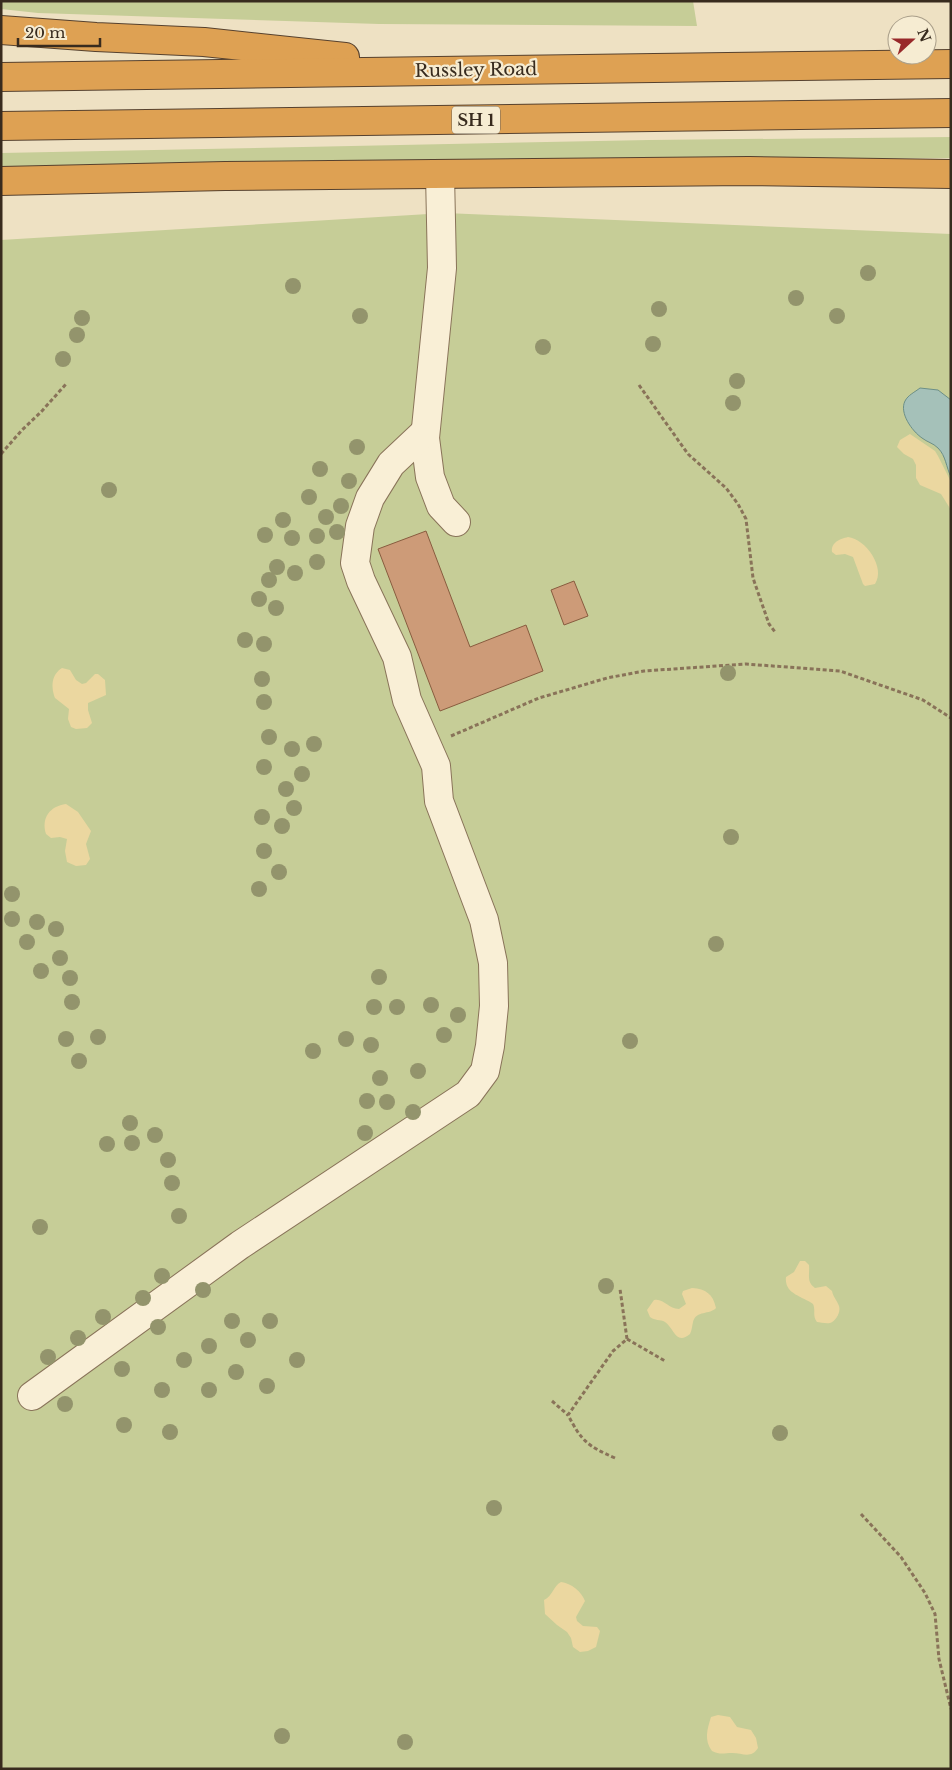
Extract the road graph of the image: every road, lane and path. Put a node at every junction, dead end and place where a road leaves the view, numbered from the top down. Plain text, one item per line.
1 (1, 30) edge
2 (951, 64) edge
3 (461, 70) junction
4 (1, 77) edge
5 (951, 113) edge
6 (1, 126) edge
7 (440, 174) junction
8 (951, 174) edge
9 (1, 181) edge
10 (66, 384) dead end
11 (639, 385) dead end
12 (426, 432) junction
13 (1, 454) edge
14 (456, 522) dead end
15 (775, 632) dead end
16 (951, 718) edge
17 (428, 746) junction
18 (620, 1289) dead end
19 (627, 1339) junction
20 (665, 1362) dead end
21 (32, 1396) dead end
22 (552, 1402) dead end
23 (568, 1415) junction
24 (615, 1458) dead end
25 (861, 1514) dead end
26 (951, 1709) edge

1 - 3 highway
2 - 3 highway, Russley Road
3 - 4 highway, Russley Road
5 - 6 highway, SH 1
7 - 8 highway
7 - 9 highway
7 - 12 lane
10 - 13 path
11 - 15 path
12 - 14 lane
12 - 17 lane
16 - 17 path
17 - 21 lane
18 - 19 path
19 - 20 path
19 - 23 path
22 - 23 path
23 - 24 path
25 - 26 path

